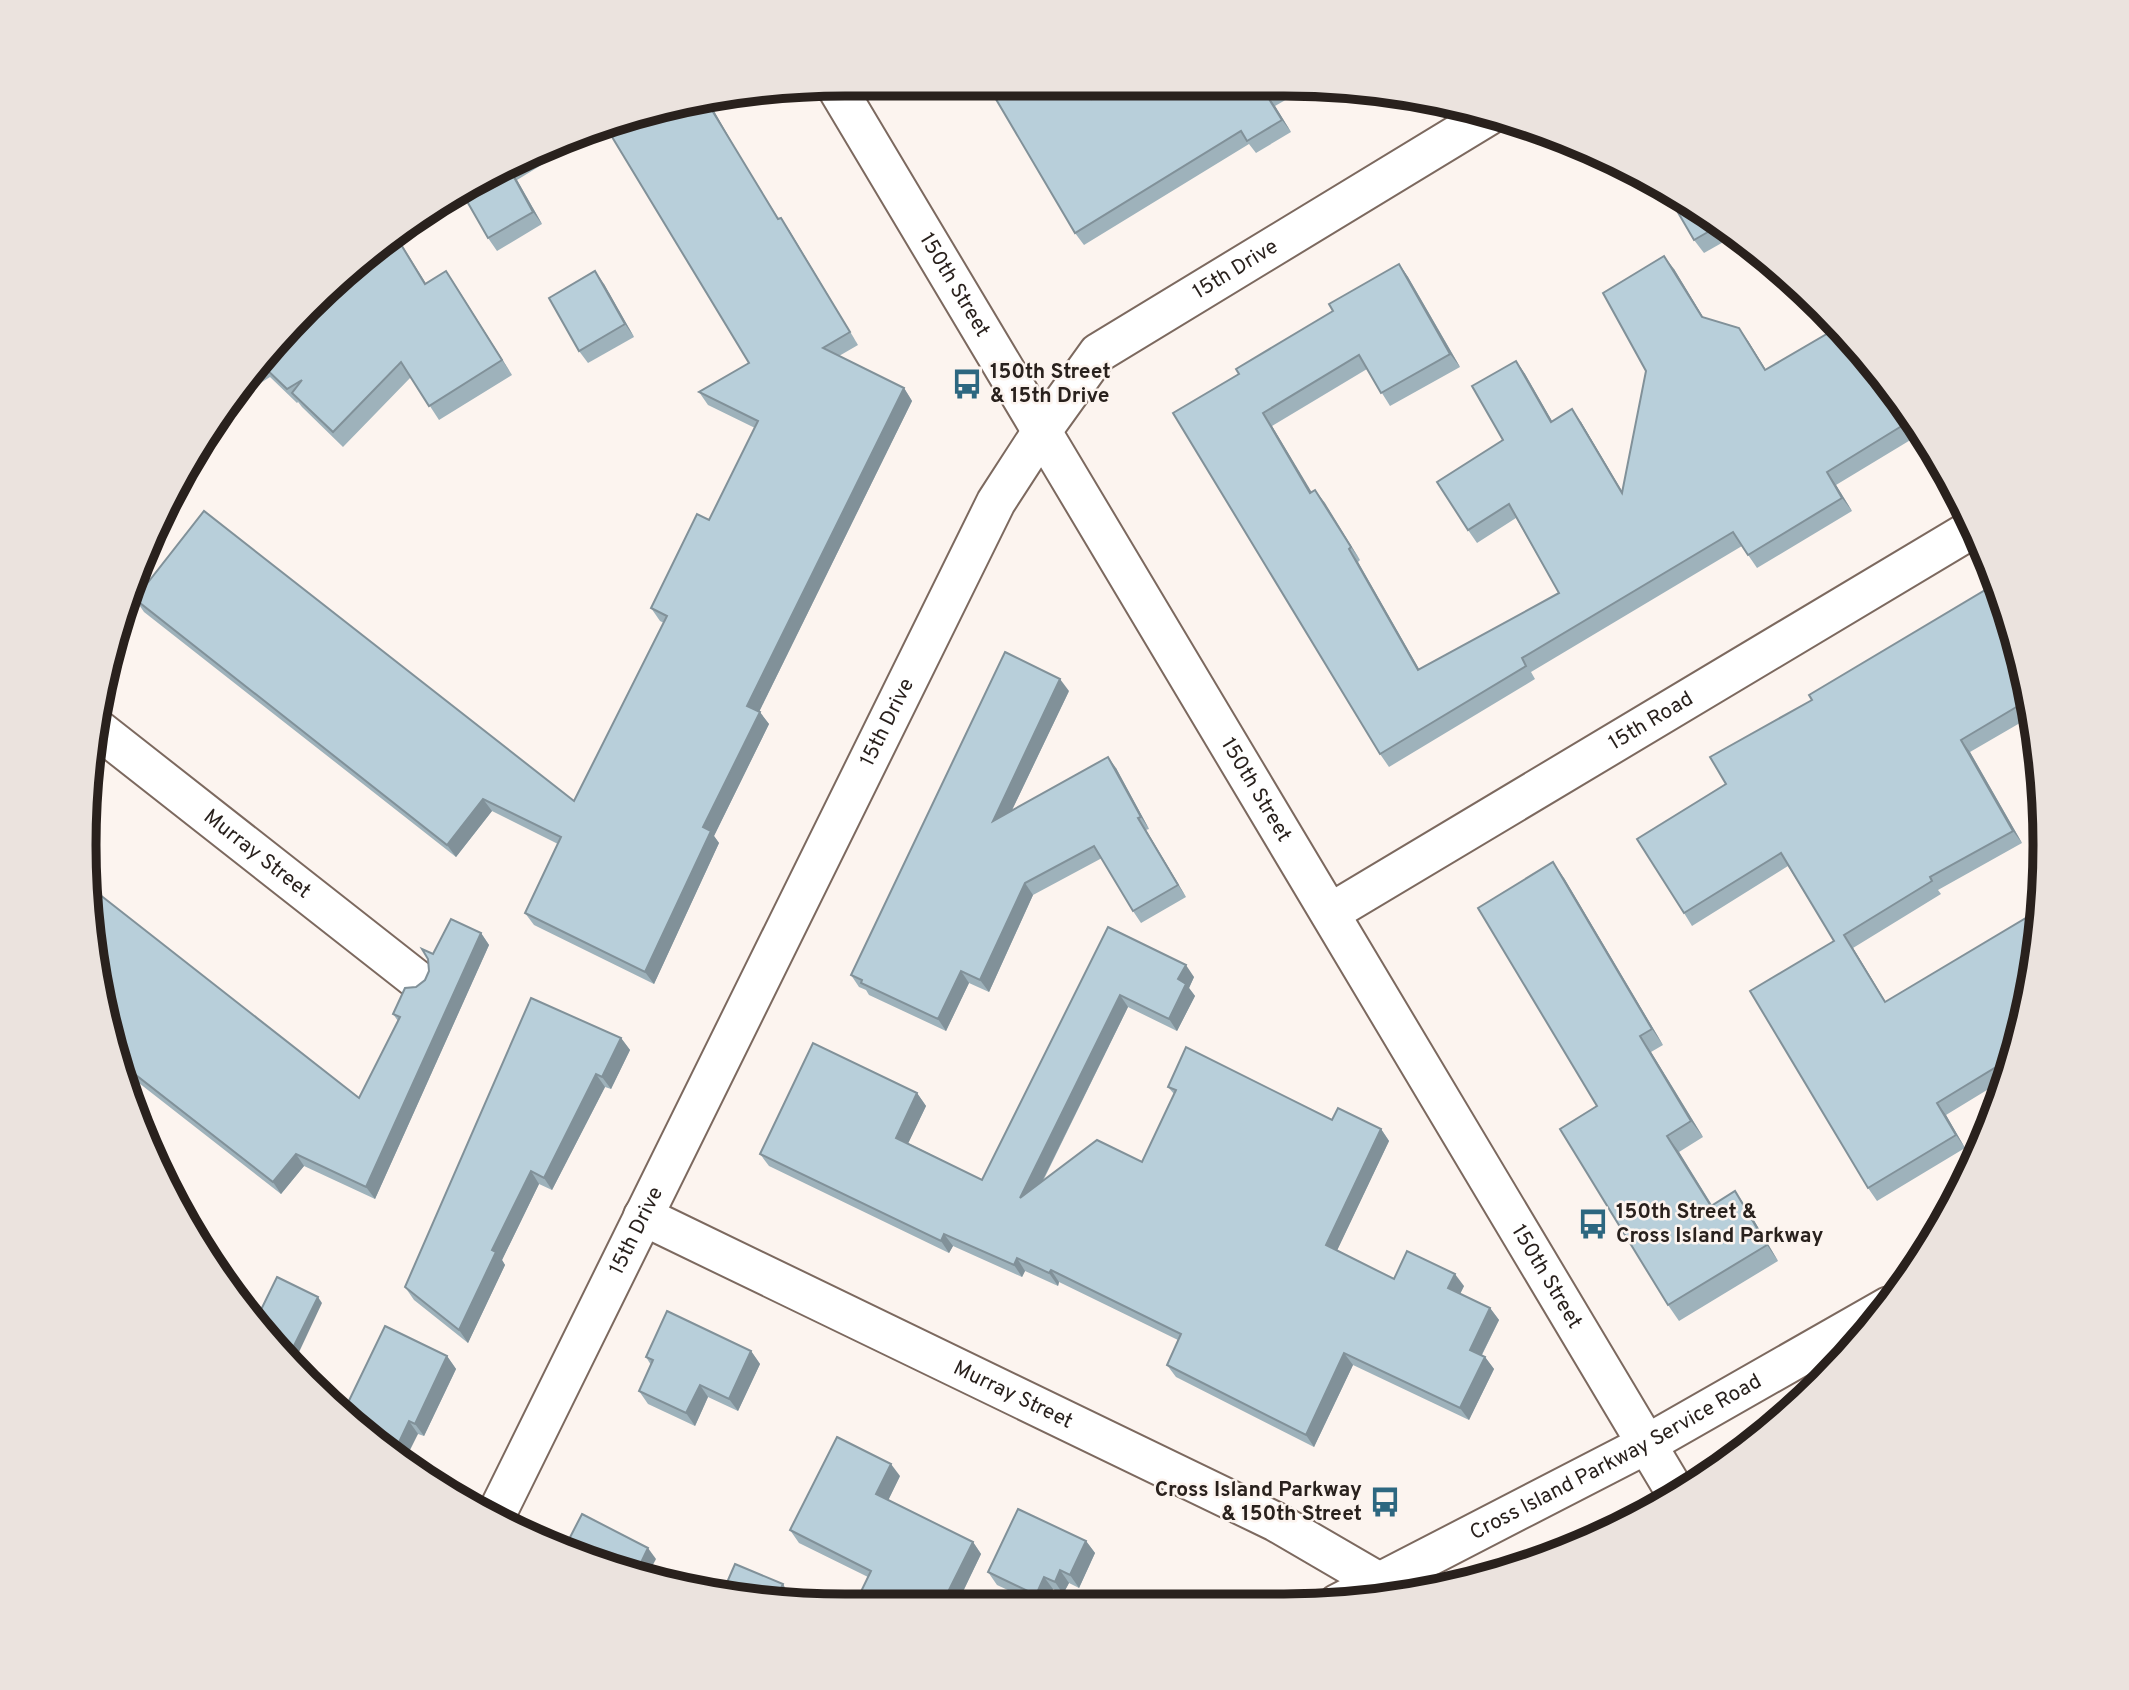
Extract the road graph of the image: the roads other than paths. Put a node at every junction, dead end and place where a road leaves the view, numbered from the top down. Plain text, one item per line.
1 (842, 96) edge
2 (1478, 122) edge
3 (1042, 431) junction
4 (1965, 533) edge
5 (105, 735) edge
6 (1330, 913) junction
7 (416, 979) dead end
8 (643, 1216) junction
9 (1861, 1322) edge
10 (1647, 1444) junction
11 (1671, 1485) edge
12 (499, 1509) edge
13 (1379, 1583) junction
14 (1369, 1588) edge

1 - 3 street, 150th Street
2 - 3 street, 15th Drive
3 - 6 street, 150th Street
3 - 8 street, 15th Drive
4 - 6 street, 15th Road
5 - 7 street, Murray Street
6 - 10 street, 150th Street
8 - 12 street, 15th Drive
8 - 13 street, Murray Street
9 - 10 street, Cross Island Parkway Service Road
10 - 11 street, 150th Street
10 - 13 street, Cross Island Parkway Service Road
13 - 14 street, Cross Island Parkway Service Road

